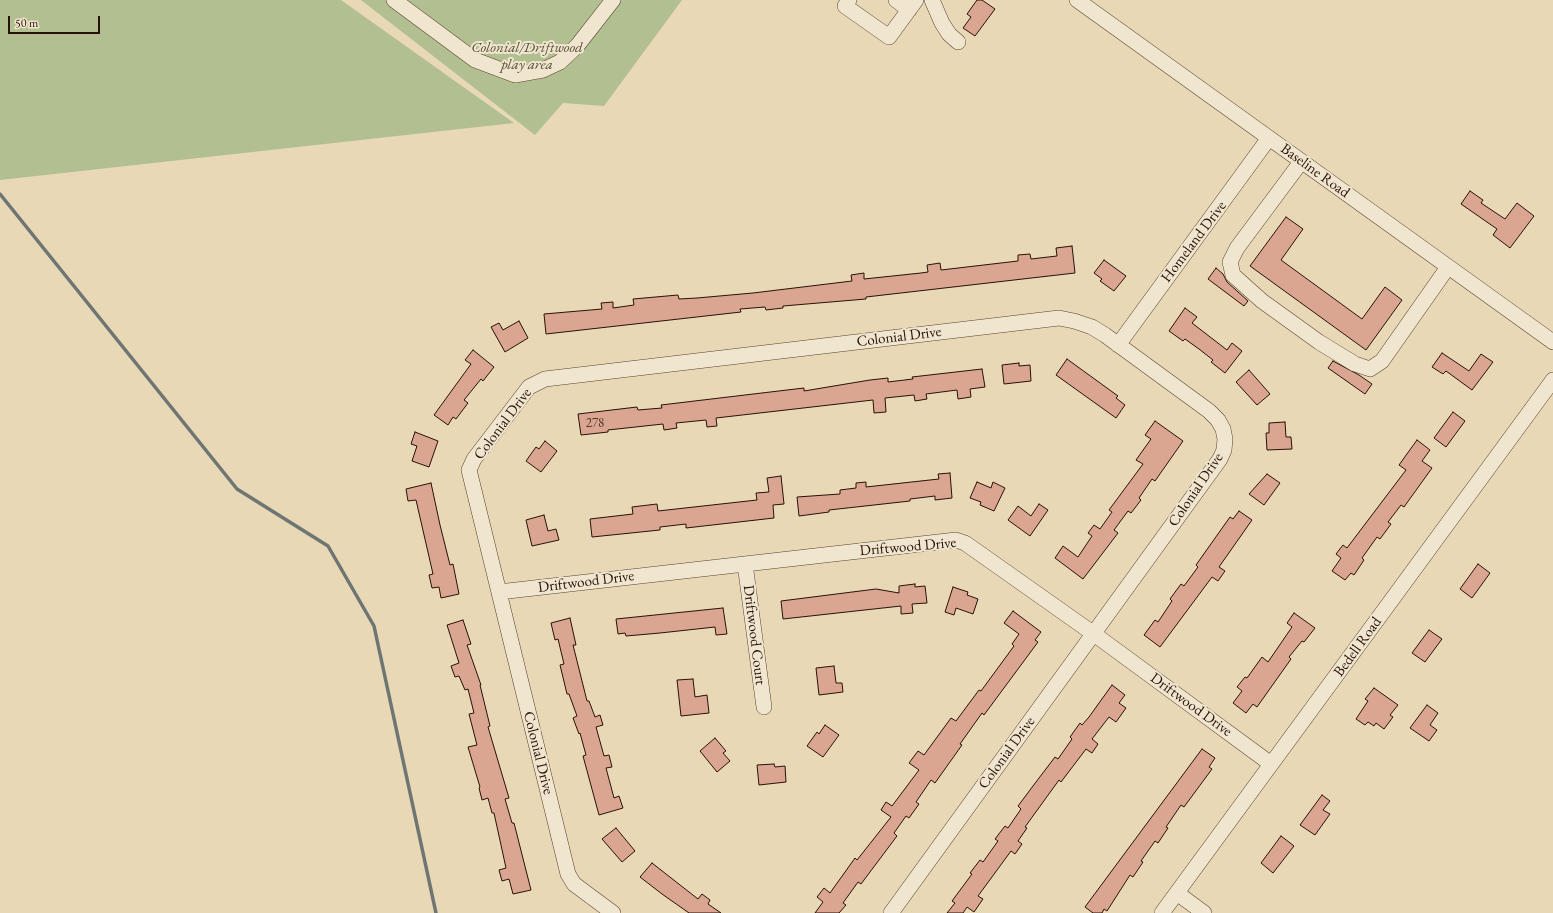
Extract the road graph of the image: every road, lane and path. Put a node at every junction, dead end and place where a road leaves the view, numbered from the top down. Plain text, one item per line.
1 (394, 0) edge
2 (613, 0) edge
3 (849, 0) edge
4 (896, 0) edge
5 (932, 0) edge
6 (1077, 0) edge
7 (913, 5) edge
8 (958, 42) dead end
9 (1269, 138) junction
10 (1301, 162) junction
11 (1448, 267) junction
12 (1553, 342) edge
13 (1118, 345) junction
14 (1553, 380) edge
15 (745, 564) junction
16 (499, 592) junction
17 (1094, 634) junction
18 (764, 706) dead end
19 (1271, 764) junction
20 (1177, 893) junction
21 (613, 913) edge
22 (891, 913) edge
23 (1162, 913) edge
24 (1204, 913) edge

1 - 2 street
3 - 7 street
4 - 7 street
5 - 8 street
6 - 9 street, Baseline Road
9 - 10 street, Baseline Road
9 - 13 street, Homeland Drive
10 - 11 street, Baseline Road
10 - 11 street
11 - 12 street, Baseline Road
13 - 16 street, Colonial Drive
13 - 17 street, Colonial Drive
14 - 19 street, Bedell Road
15 - 16 street, Driftwood Drive
15 - 17 street, Driftwood Drive
15 - 18 street, Driftwood Court
16 - 21 street, Colonial Drive
17 - 19 street, Driftwood Drive
17 - 22 street, Colonial Drive
19 - 20 street, Bedell Road
20 - 23 street, Bedell Road
20 - 24 street

